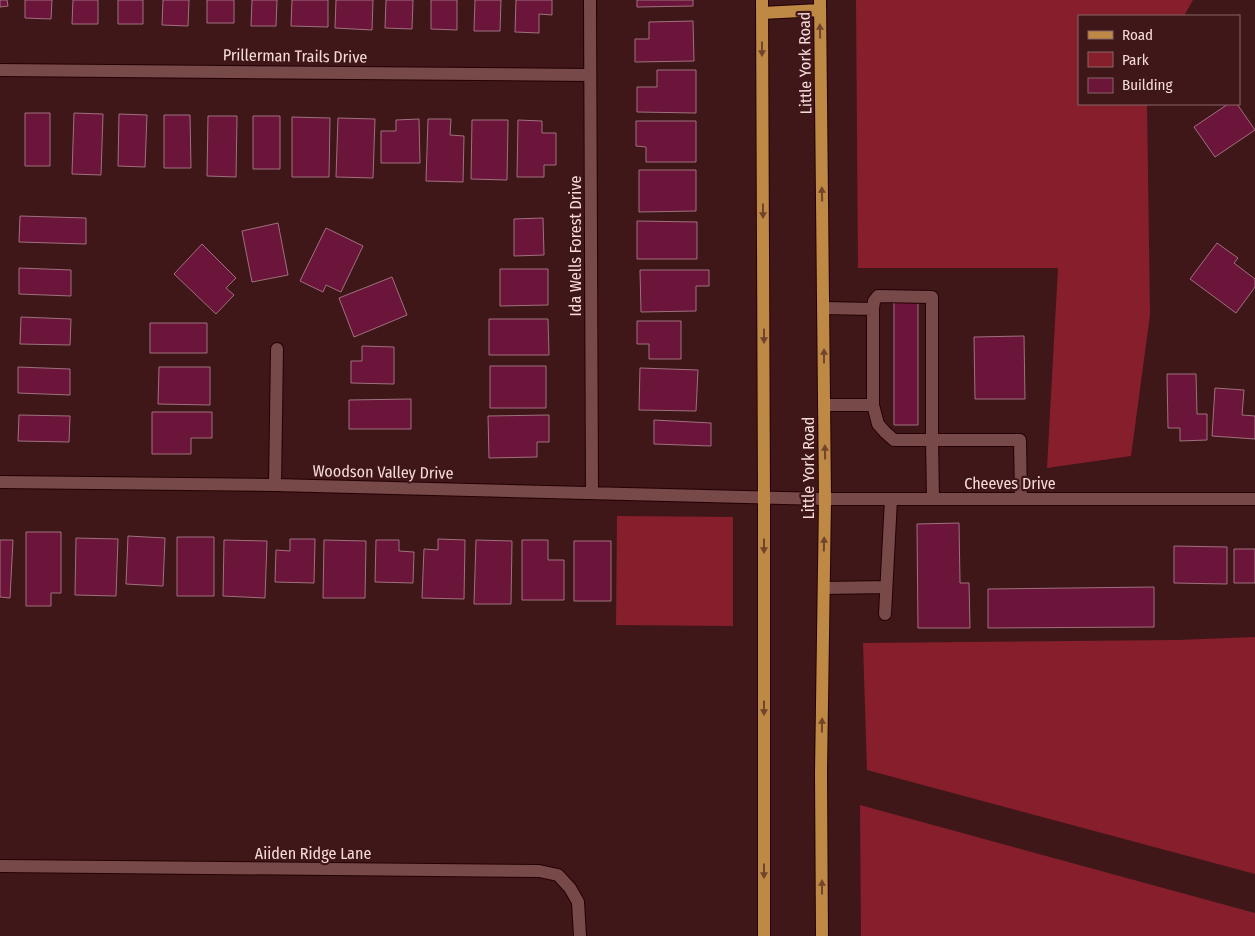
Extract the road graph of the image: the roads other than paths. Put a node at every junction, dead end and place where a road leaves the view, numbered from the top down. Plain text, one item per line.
1 (590, 0) edge
2 (820, 5) edge
3 (762, 6) edge
4 (0, 70) edge
5 (590, 75) junction
6 (823, 308) junction
7 (873, 309) junction
8 (277, 349) dead end
9 (824, 405) junction
10 (873, 405) junction
11 (932, 440) junction
12 (0, 482) edge
13 (275, 486) junction
14 (592, 492) junction
15 (764, 497) junction
16 (1255, 498) edge
17 (825, 499) junction
18 (890, 499) junction
19 (933, 499) junction
20 (1021, 499) junction
21 (886, 586) junction
22 (824, 588) junction
23 (885, 614) dead end
24 (0, 866) edge
25 (580, 936) edge
26 (764, 936) edge
27 (822, 936) edge

1 - 5 street, Ida Wells Forest Drive
2 - 3 main road
6 -> 2 main road, Little York Road
3 -> 15 main road
4 - 5 street, Prillerman Trails Drive
5 - 14 street, Ida Wells Forest Drive
6 - 7 street
9 -> 6 main road, Little York Road
7 - 10 street
7 - 11 street
8 - 13 street
9 - 10 street
17 -> 9 main road, Little York Road
10 - 11 street
11 - 19 street
11 - 20 street
12 - 13 street, Woodson Valley Drive
13 - 14 street, Woodson Valley Drive
14 - 15 street, Woodson Valley Drive
15 - 17 street, Cheeves Drive
15 -> 26 main road
16 - 20 street, Cheeves Drive
17 - 18 street, Cheeves Drive
22 -> 17 main road, Little York Road
18 - 19 street, Cheeves Drive
18 - 21 street
19 - 20 street, Cheeves Drive
21 - 22 street
21 - 23 street
27 -> 22 main road, Little York Road
24 - 25 street, Aiiden Ridge Lane

